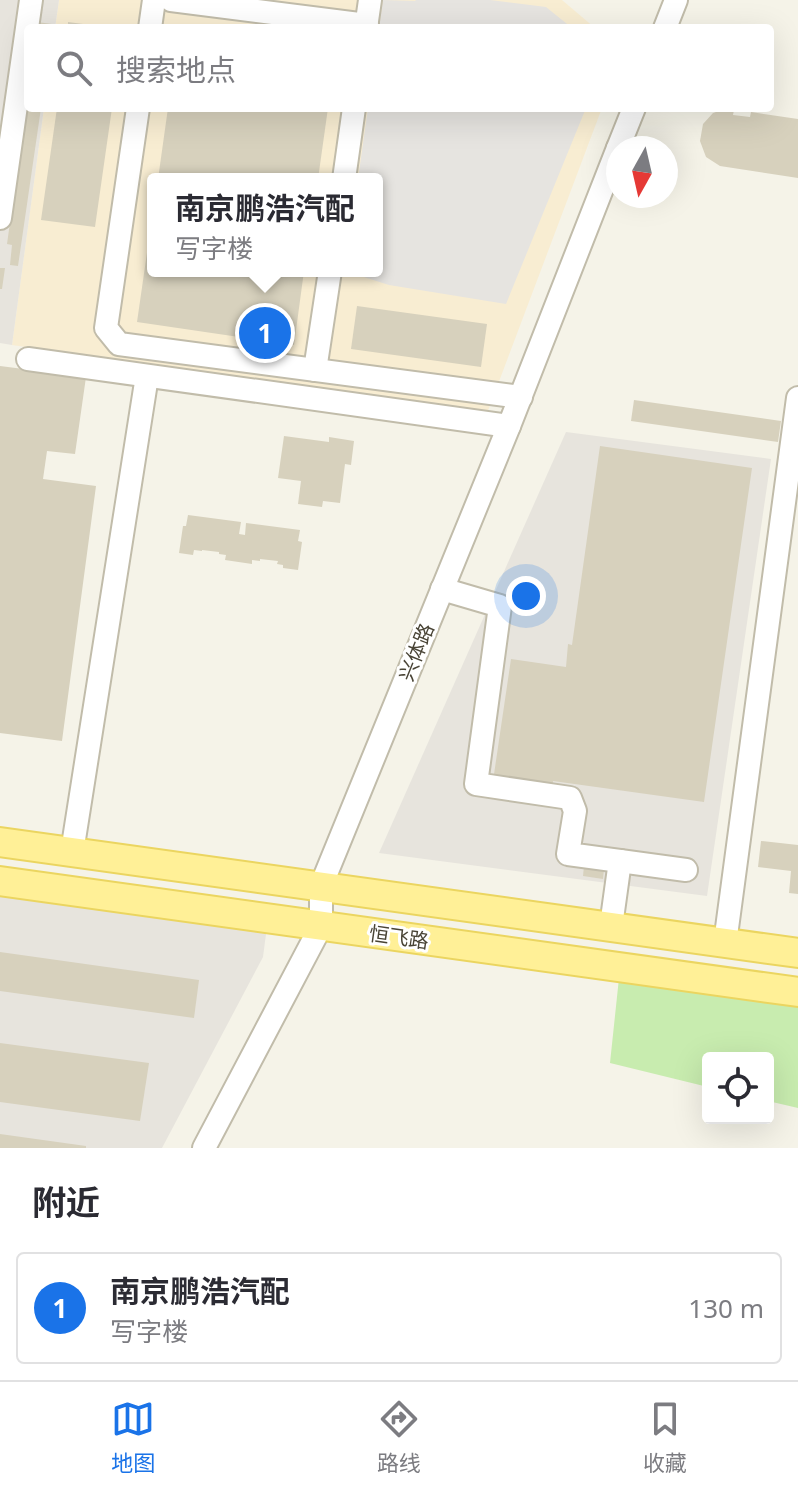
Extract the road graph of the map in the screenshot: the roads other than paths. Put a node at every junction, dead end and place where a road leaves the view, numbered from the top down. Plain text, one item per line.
1 (31, 0) edge
2 (154, 0) edge
3 (171, 0) edge
4 (370, 0) edge
5 (676, 0) edge
6 (28, 24) edge
7 (151, 24) edge
8 (345, 24) edge
9 (367, 24) edge
10 (667, 24) edge
11 (24, 49) edge
12 (137, 112) edge
13 (353, 112) edge
14 (632, 112) edge
15 (623, 136) edge
16 (345, 173) edge
17 (606, 179) edge
18 (0, 218) edge
19 (329, 277) edge
20 (28, 359) dead end
21 (315, 370) junction
22 (147, 376) junction
23 (521, 397) junction
24 (798, 398) edge
25 (509, 426) junction
26 (442, 589) junction
27 (0, 842) edge
28 (72, 852) junction
29 (620, 861) junction
30 (686, 870) dead end
31 (0, 881) edge
32 (321, 886) junction
33 (321, 926) junction
34 (611, 926) junction
35 (725, 943) junction
36 (798, 953) edge
37 (798, 992) edge
38 (204, 1148) edge

1 - 6 lane
2 - 7 lane
3 - 8 lane
4 - 9 lane
5 - 10 lane
11 - 18 lane
12 - 21 lane
13 - 16 lane
14 - 15 lane, 兴体路
17 - 23 lane, 兴体路
19 - 21 lane
20 - 22 lane
21 - 23 lane
22 - 25 lane
22 - 28 lane
23 - 25 lane, 兴体路
24 - 35 lane
25 - 26 lane, 兴体路
26 - 29 lane
26 - 32 lane, 兴体路
27 - 28 main road, 恒飞路
28 - 32 main road, 恒飞路
29 - 30 lane
29 - 34 lane
31 - 33 main road, 恒飞路
32 - 33 lane, 兴体路
32 - 34 main road, 恒飞路
33 - 37 main road, 恒飞路
33 - 38 lane, 兴体路
34 - 35 main road, 恒飞路
35 - 36 main road, 恒飞路

